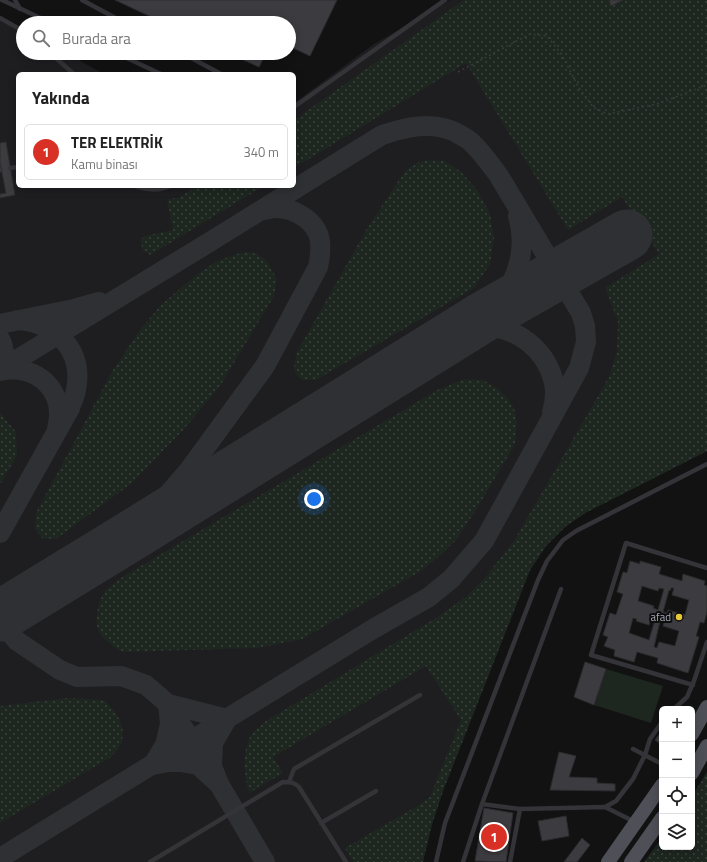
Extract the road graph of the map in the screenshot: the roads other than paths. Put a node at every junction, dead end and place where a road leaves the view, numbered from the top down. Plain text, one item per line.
1 (2, 0) edge
2 (15, 0) edge
3 (82, 0) edge
4 (445, 0) edge
5 (20, 9) junction
6 (36, 16) edge
7 (112, 16) edge
8 (0, 18) edge
9 (16, 27) edge
10 (58, 60) edge
11 (131, 60) edge
12 (195, 60) edge
13 (72, 72) edge
14 (157, 72) edge
15 (217, 72) edge
16 (296, 106) edge
17 (16, 167) edge
18 (10, 168) dead end
19 (143, 188) edge
20 (166, 188) edge
21 (707, 464) edge
22 (707, 568) edge
23 (561, 589) dead end
24 (707, 642) edge
25 (693, 685) junction
26 (420, 695) dead end
27 (677, 706) edge
28 (707, 707) edge
29 (659, 726) edge
30 (695, 729) edge
31 (707, 746) edge
32 (633, 749) dead end
33 (645, 755) junction
34 (659, 762) edge
35 (695, 768) edge
36 (290, 782) junction
37 (659, 789) edge
38 (376, 791) dead end
39 (482, 804) junction
40 (605, 807) junction
41 (520, 809) junction
42 (636, 822) junction
43 (659, 822) edge
44 (322, 823) junction
45 (150, 862) edge
46 (346, 862) edge
47 (436, 862) edge
48 (463, 862) edge
49 (510, 862) edge
50 (608, 862) edge
51 (631, 862) edge

1 - 5 lane
2 - 5 lane
3 - 7 lane
4 - 16 lane
5 - 6 lane
8 - 9 lane
10 - 13 lane
11 - 14 lane
12 - 15 lane
17 - 18 lane
19 - 20 lane
21 - 47 lane
22 - 25 lane
23 - 39 lane
24 - 25 lane
25 - 27 lane
26 - 36 lane
28 - 30 main road
29 - 33 lane
31 - 35 main road
32 - 33 lane
33 - 34 lane
33 - 40 lane
36 - 44 lane
36 - 45 lane
37 - 42 main road
38 - 44 lane
39 - 41 lane
39 - 48 lane
40 - 41 lane
40 - 42 lane
41 - 49 lane
42 - 50 main road
43 - 51 main road
44 - 46 lane

